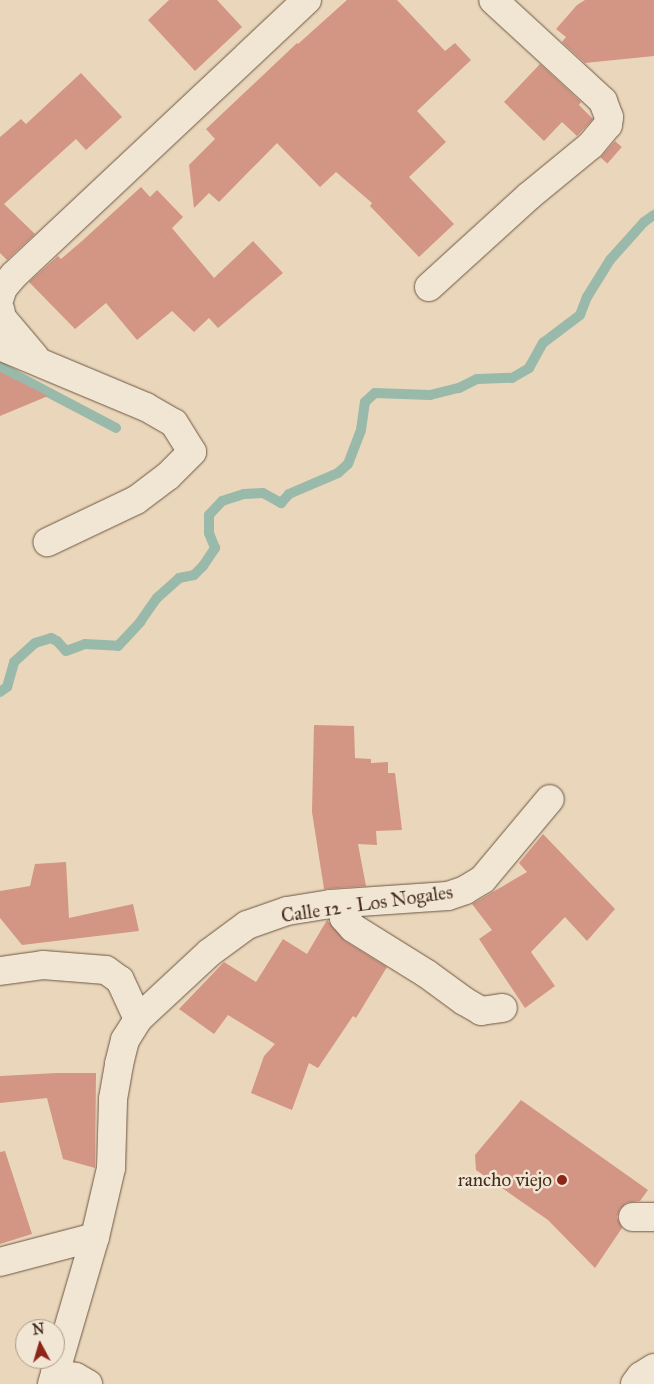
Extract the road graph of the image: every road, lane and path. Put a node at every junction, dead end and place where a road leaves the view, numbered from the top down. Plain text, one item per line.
1 (308, 0) edge
2 (493, 0) edge
3 (429, 287) dead end
4 (0, 297) edge
5 (0, 309) edge
6 (0, 346) edge
7 (42, 365) junction
8 (48, 542) dead end
9 (550, 800) dead end
10 (341, 904) junction
11 (0, 971) edge
12 (503, 1008) dead end
13 (138, 1019) junction
14 (95, 1237) junction
15 (0, 1262) edge
16 (654, 1368) edge
17 (54, 1379) edge
18 (88, 1384) edge
19 (634, 1384) edge

1 - 4 street
2 - 3 street
5 - 7 street
6 - 7 street
7 - 8 street
9 - 10 street, Calle 12 - Los Nogales
10 - 12 street
10 - 13 street, Calle 12 - Los Nogales
11 - 13 street
13 - 14 street, Calle 12 - Los Nogales
14 - 15 street
14 - 17 street, Calle 12 - Los Nogales
16 - 19 street
17 - 18 street

